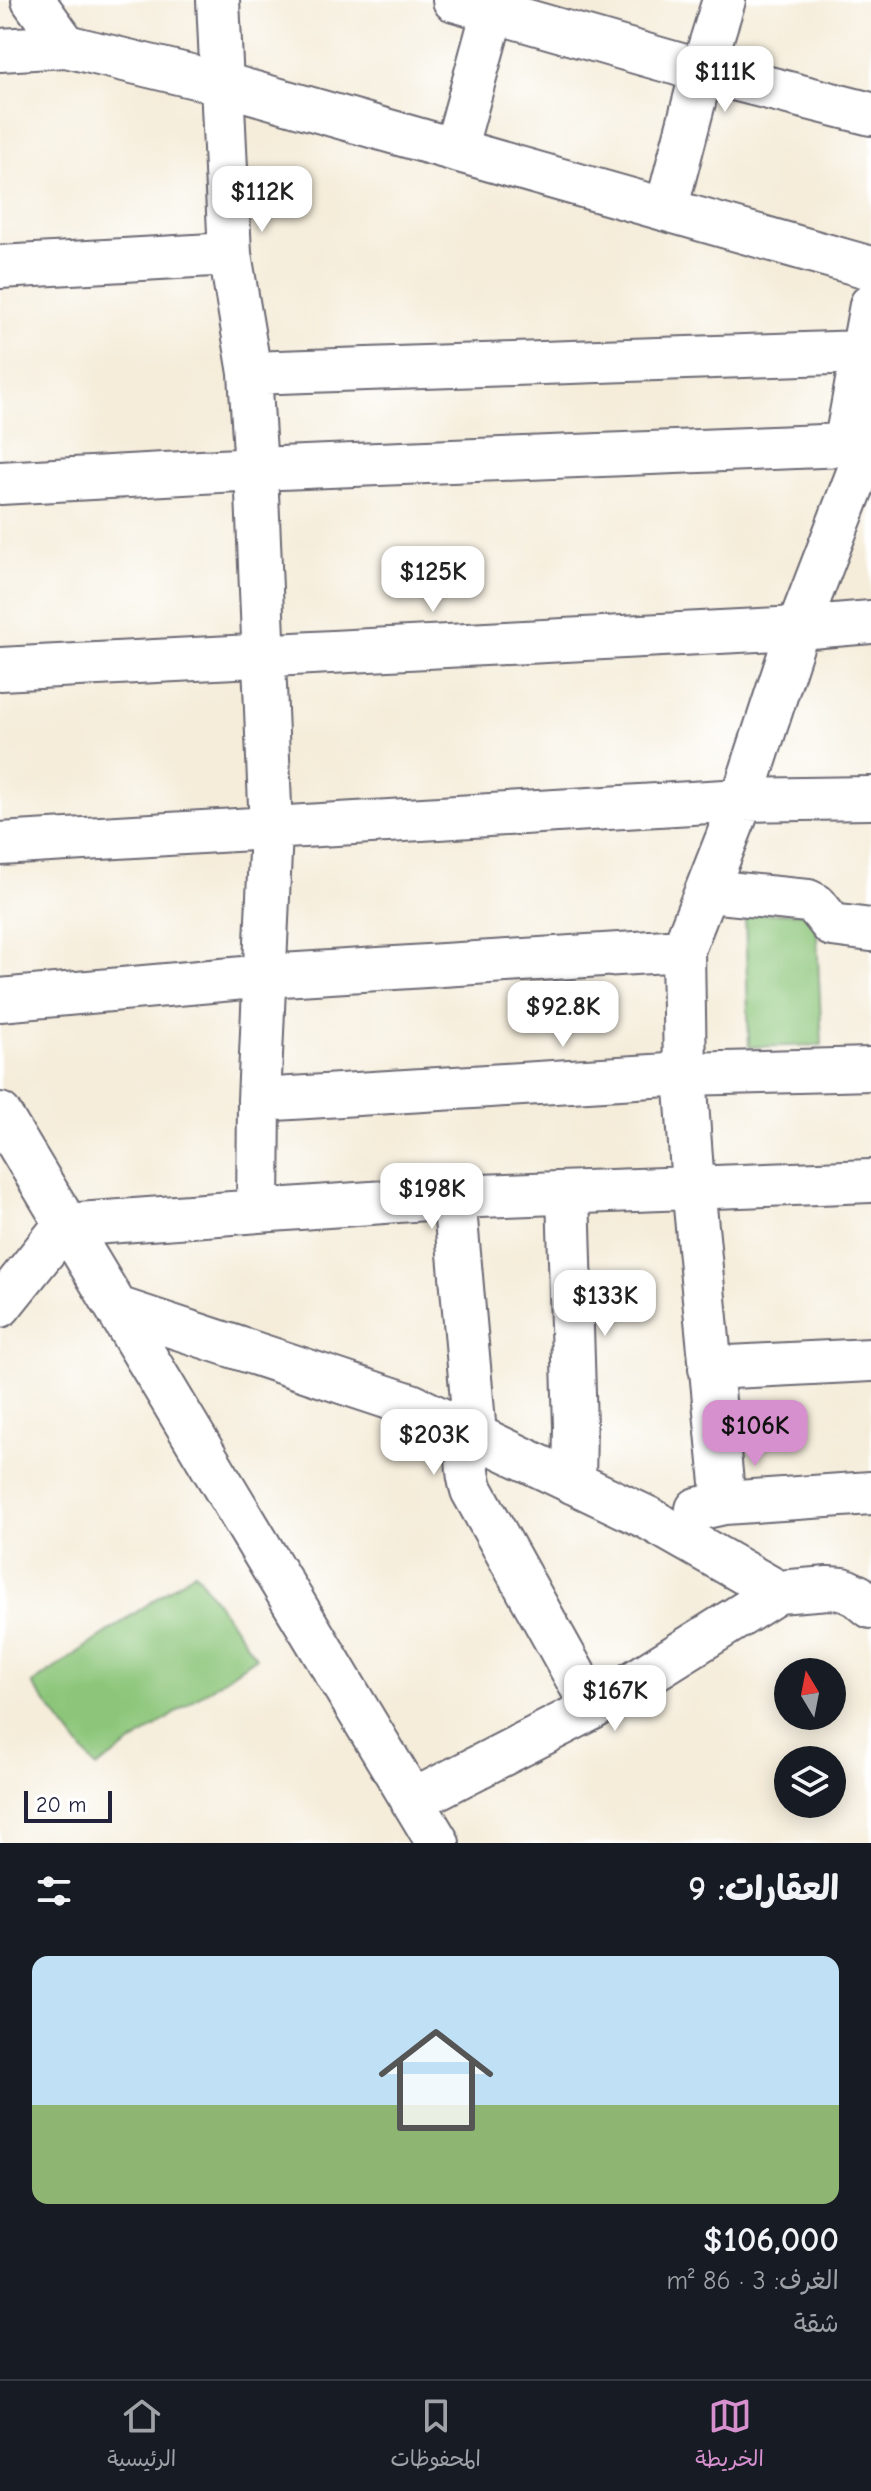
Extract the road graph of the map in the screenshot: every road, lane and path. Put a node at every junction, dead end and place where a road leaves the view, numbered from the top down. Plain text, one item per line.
1 (218, 0) edge
2 (724, 0) edge
3 (36, 3) edge
4 (481, 4) edge
5 (66, 46) junction
6 (0, 50) edge
7 (702, 71) junction
8 (220, 83) junction
9 (871, 114) edge
10 (455, 150) junction
11 (666, 210) junction
12 (230, 254) junction
13 (0, 267) edge
14 (871, 268) edge
15 (871, 305) edge
16 (862, 352) junction
17 (250, 373) junction
18 (862, 445) edge
19 (256, 469) junction
20 (0, 483) edge
21 (871, 622) edge
22 (798, 628) junction
23 (264, 655) junction
24 (0, 669) edge
25 (871, 798) edge
26 (742, 800) junction
27 (271, 830) junction
28 (0, 844) edge
29 (708, 891) junction
30 (871, 930) edge
31 (683, 950) junction
32 (266, 976) junction
33 (0, 1000) edge
34 (871, 1069) edge
35 (685, 1074) junction
36 (259, 1100) junction
37 (0, 1114) edge
38 (871, 1181) edge
39 (693, 1186) junction
40 (568, 1193) junction
41 (454, 1197) junction
42 (258, 1210) junction
43 (65, 1225) junction
44 (0, 1306) edge
45 (117, 1308) junction
46 (871, 1360) edge
47 (710, 1368) junction
48 (475, 1434) junction
49 (574, 1483) junction
50 (871, 1493) edge
51 (724, 1503) junction
52 (648, 1518) junction
53 (778, 1592) junction
54 (871, 1607) edge
55 (593, 1708) junction
56 (412, 1801) junction
57 (438, 1843) edge

1 - 8 street
2 - 7 street
3 - 5 street
4 - 7 street
4 - 10 street
5 - 6 street
5 - 8 street
7 - 9 street
7 - 11 street
8 - 10 street
8 - 12 street
10 - 11 street
11 - 14 street
12 - 13 street
12 - 17 street
15 - 16 street
16 - 17 street
16 - 18 street
17 - 19 street
18 - 19 street
18 - 22 street
19 - 20 street
19 - 23 street
21 - 22 street
22 - 23 street
22 - 26 street
23 - 24 street
23 - 27 street
25 - 26 street
26 - 27 street
26 - 29 street
27 - 28 street
27 - 32 street
29 - 30 street
29 - 31 street
31 - 32 street
31 - 35 street
32 - 33 street
32 - 36 street
34 - 35 street
35 - 36 street
35 - 39 street
36 - 42 street
37 - 43 street
38 - 39 street
39 - 40 street
39 - 47 street
40 - 41 street
40 - 49 street
41 - 42 street
41 - 48 street
42 - 43 street
43 - 44 street
43 - 45 street
45 - 48 street
45 - 56 street
46 - 47 street
47 - 51 street
48 - 49 street
48 - 55 street
49 - 52 street
50 - 51 street
51 - 52 street
52 - 53 street
53 - 54 street
53 - 55 street
55 - 56 street
56 - 57 street

